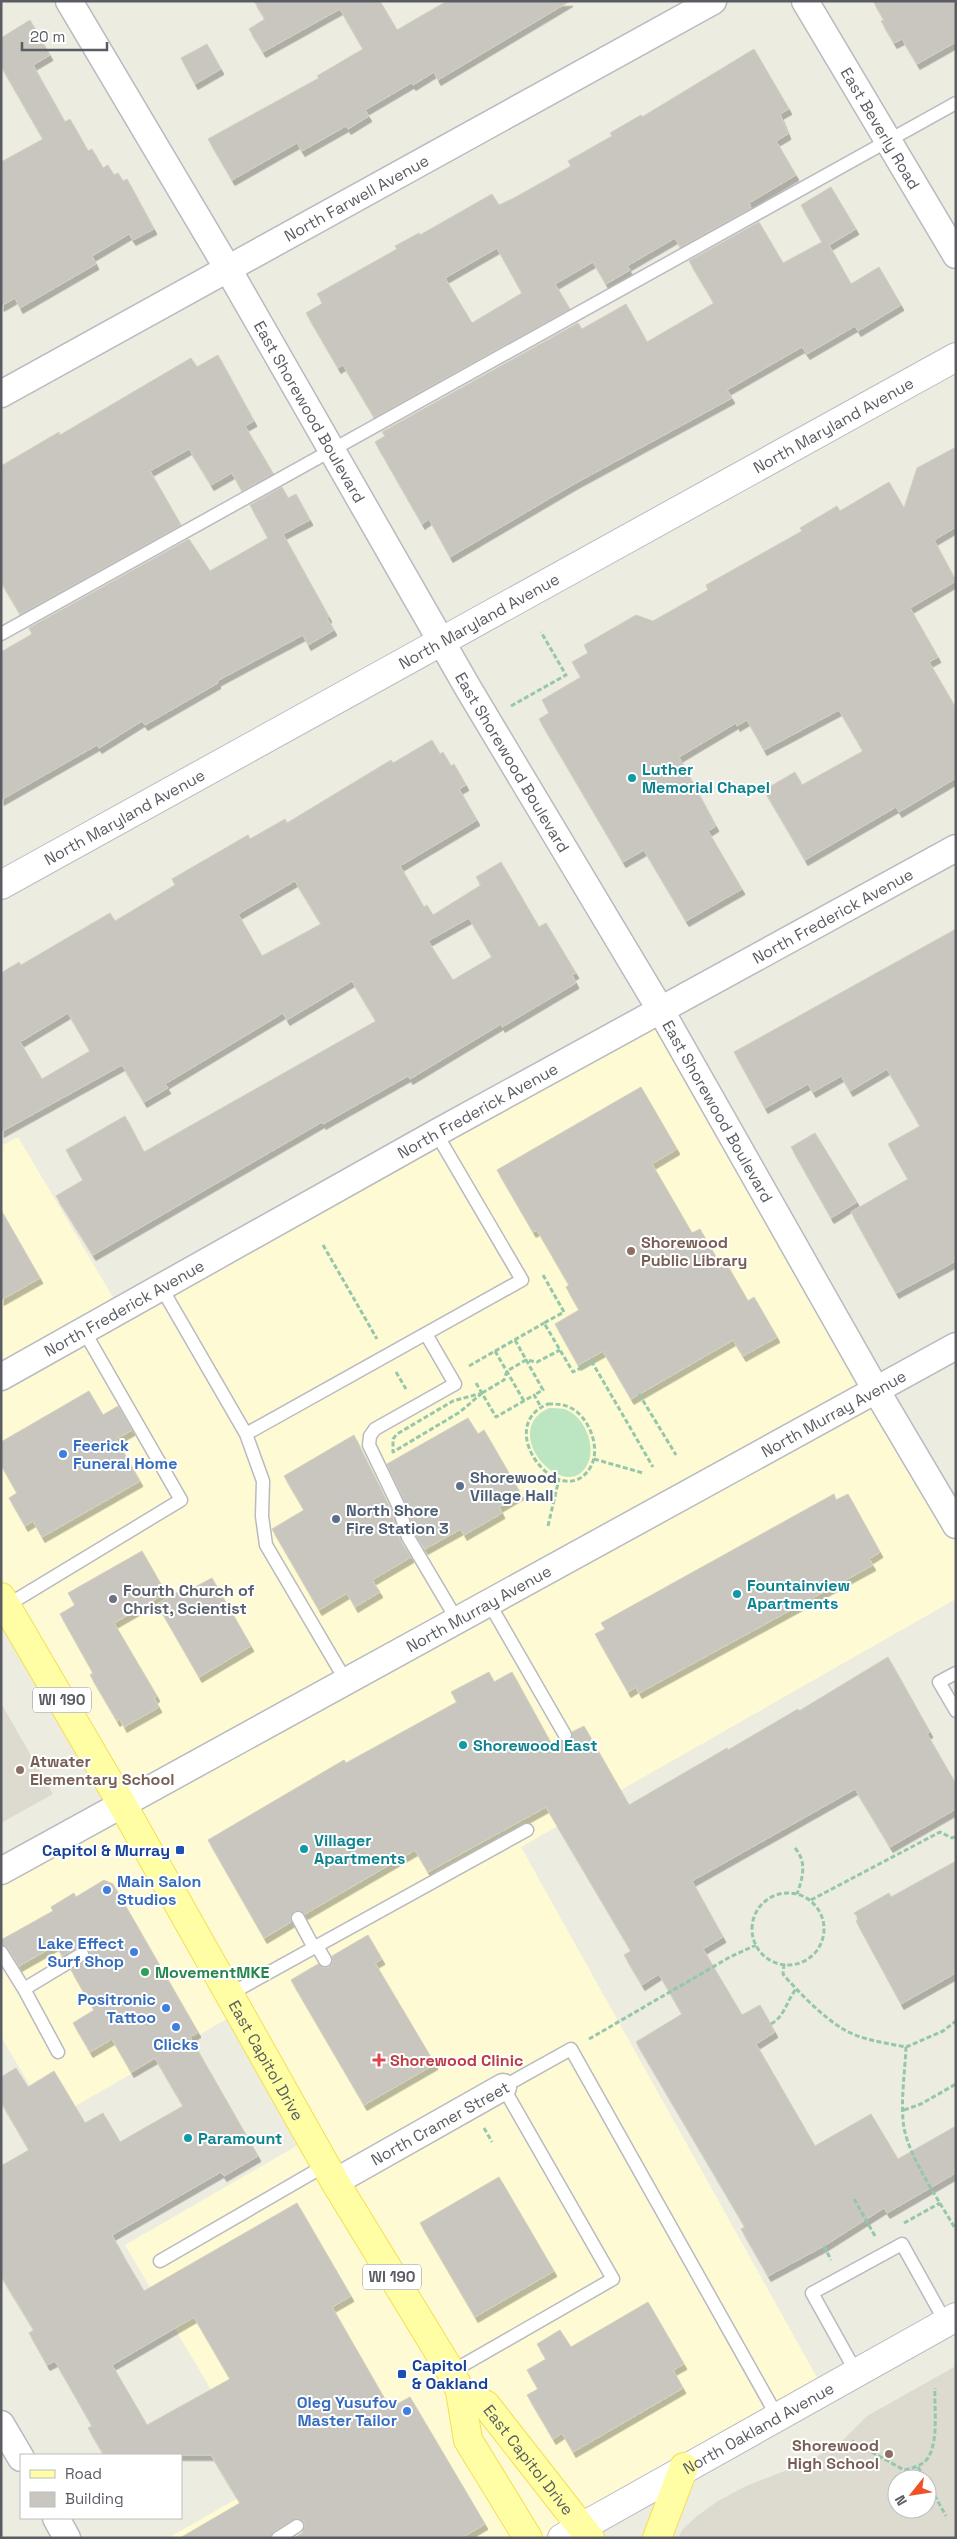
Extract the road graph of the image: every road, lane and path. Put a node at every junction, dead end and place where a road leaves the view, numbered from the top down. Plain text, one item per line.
1 (69, 1) edge
2 (713, 1) edge
3 (805, 1) edge
4 (956, 103) edge
5 (888, 140) junction
6 (956, 255) edge
7 (228, 269) junction
8 (956, 357) edge
9 (1, 394) edge
10 (332, 450) junction
11 (541, 632) dead end
12 (1, 634) edge
13 (441, 641) junction
14 (509, 707) dead end
15 (956, 848) edge
16 (1, 885) edge
17 (660, 1009) junction
18 (436, 1133) junction
19 (323, 1245) dead end
20 (161, 1288) junction
21 (544, 1323) dead end
22 (84, 1331) junction
23 (426, 1334) junction
24 (515, 1340) junction
25 (956, 1346) edge
26 (560, 1350) dead end
27 (495, 1351) junction
28 (387, 1356) junction
29 (526, 1360) junction
30 (507, 1371) junction
31 (598, 1371) dead end
32 (471, 1374) dead end
33 (1, 1376) edge
34 (475, 1380) dead end
35 (876, 1390) junction
36 (482, 1393) junction
37 (639, 1394) dead end
38 (534, 1395) junction
39 (524, 1401) junction
40 (416, 1406) junction
41 (542, 1407) junction
42 (423, 1419) dead end
43 (246, 1434) junction
44 (676, 1455) dead end
45 (594, 1459) junction
46 (653, 1468) dead end
47 (643, 1473) dead end
48 (559, 1479) junction
49 (956, 1524) edge
50 (548, 1526) dead end
51 (4, 1601) edge
52 (489, 1603) junction
53 (457, 1620) junction
54 (956, 1673) edge
55 (346, 1681) junction
56 (956, 1711) edge
57 (565, 1736) dead end
58 (122, 1804) junction
59 (527, 1830) dead end
60 (956, 1836) edge
61 (795, 1848) dead end
62 (2, 1869) edge
63 (796, 1894) junction
64 (811, 1900) junction
65 (298, 1918) dead end
66 (756, 1945) junction
67 (316, 1947) junction
68 (1, 1952) edge
69 (82, 1954) dead end
70 (325, 1960) dead end
71 (784, 1964) junction
72 (24, 1989) junction
73 (796, 1989) junction
74 (230, 1994) junction
75 (956, 2021) edge
76 (771, 2024) dead end
77 (906, 2048) junction
78 (571, 2049) junction
79 (58, 2052) dead end
80 (956, 2084) edge
81 (503, 2087) junction
82 (904, 2110) junction
83 (330, 2174) junction
84 (854, 2200) dead end
85 (940, 2203) junction
86 (902, 2224) dead end
87 (956, 2230) edge
88 (877, 2238) dead end
89 (160, 2261) dead end
90 (951, 2320) edge
91 (856, 2372) junction
92 (455, 2382) junction
93 (935, 2388) dead end
94 (777, 2416) junction
95 (1, 2424) edge
96 (852, 2441) dead end
97 (20, 2456) edge
98 (684, 2467) junction
99 (918, 2467) joint
100 (937, 2500) edge
101 (946, 2516) dead end
102 (57, 2519) edge
103 (297, 2526) dead end
104 (578, 2534) edge
105 (67, 2538) edge
106 (278, 2538) edge
107 (528, 2538) edge
108 (657, 2538) edge

1 - 7 street, East Shorewood Boulevard
2 - 7 street, North Farwell Avenue
3 - 5 street, East Beverly Road
4 - 5 lane
5 - 6 street, East Beverly Road
5 - 10 lane
7 - 9 street, North Farwell Avenue
7 - 10 street, East Shorewood Boulevard
8 - 13 street, North Maryland Avenue
10 - 12 lane
10 - 13 street, East Shorewood Boulevard
11 - 14 path
13 - 16 street, North Maryland Avenue
13 - 17 street, East Shorewood Boulevard
15 - 17 street, North Frederick Avenue
17 - 18 street, North Frederick Avenue
17 - 35 street, East Shorewood Boulevard
18 - 20 street, North Frederick Avenue
18 - 23 lane
19 - 28 path
20 - 22 street, North Frederick Avenue
20 - 43 lane
21 - 24 path
22 - 33 street, North Frederick Avenue
22 - 51 lane
23 - 28 lane
23 - 40 lane
24 - 27 path
24 - 29 path
25 - 35 street, North Murray Avenue
26 - 29 path
27 - 30 path
27 - 32 path
28 - 40 path
28 - 43 lane
29 - 30 path
29 - 38 path
30 - 36 path
30 - 39 path
31 - 46 path
34 - 36 path
35 - 49 street, East Shorewood Boulevard
35 - 52 street, North Murray Avenue
36 - 39 path
37 - 44 path
38 - 39 path
38 - 41 path
40 - 42 path
40 - 53 lane
41 - 45 path
41 - 48 path
43 - 55 lane
45 - 47 path
45 - 48 path
48 - 50 path
51 - 58 main road, East Capitol Drive / WI 190
52 - 53 street, North Murray Avenue
52 - 57 lane
53 - 55 street, North Murray Avenue
54 - 56 lane
55 - 58 street, North Murray Avenue
58 - 62 street, North Murray Avenue
58 - 74 main road, East Capitol Drive / WI 190
59 - 67 lane
60 - 64 path
61 - 63 path
63 - 64 path
63 - 66 path
64 - 71 path
65 - 67 lane
66 - 71 path
66 - 78 path
67 - 70 lane
67 - 74 lane
68 - 72 lane
69 - 72 lane
71 - 73 path
72 - 79 lane
73 - 76 path
73 - 77 path
74 - 83 main road, East Capitol Drive / WI 190
75 - 77 path
77 - 82 path
78 - 81 lane, North Cramer Street
78 - 94 lane
80 - 82 path
81 - 83 street, North Cramer Street
81 - 92 lane
82 - 85 path
83 - 89 lane
83 - 92 main road, East Capitol Drive / WI 190
84 - 88 path
85 - 86 path
85 - 87 path
90 - 91 street, North Oakland Avenue
90 - 91 lane
91 - 94 street, North Oakland Avenue
92 - 104 main road, East Capitol Drive
92 - 107 main road, East Capitol Drive / WI 190
93 - 99 path
94 - 98 street, North Oakland Avenue
95 - 97 street
96 - 99 path
98 - 104 street, North Oakland Avenue
98 - 108 main road
100 - 101 path
102 - 105 street
103 - 106 lane

